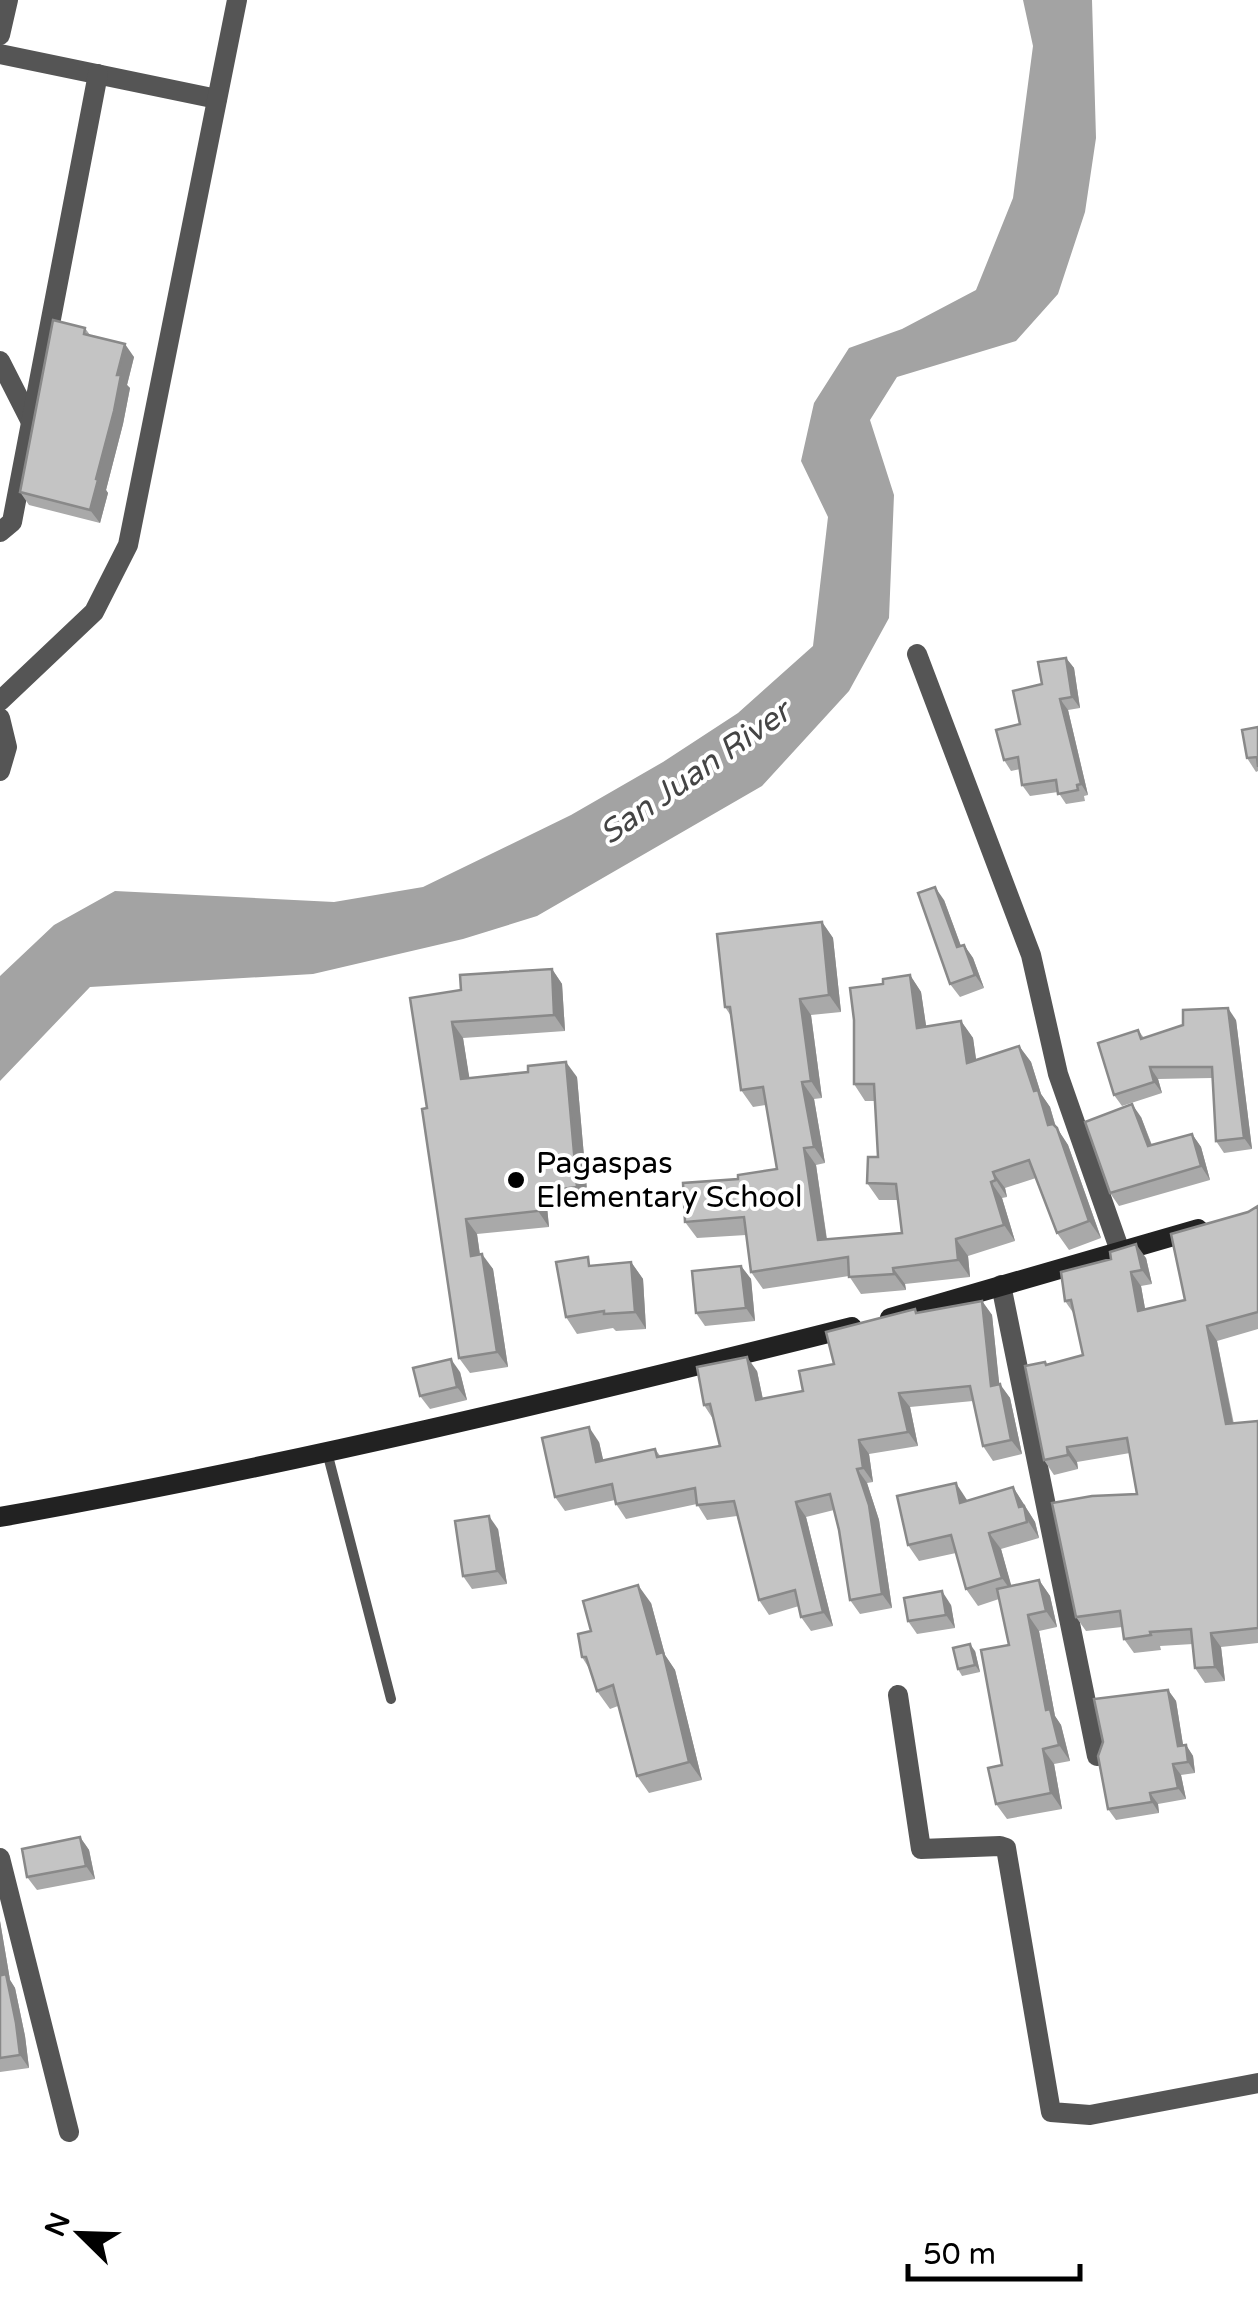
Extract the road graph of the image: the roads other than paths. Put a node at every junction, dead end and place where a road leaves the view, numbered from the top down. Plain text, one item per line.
1 (8, 0) edge
2 (237, 0) edge
3 (0, 35) edge
4 (0, 54) edge
5 (98, 74) junction
6 (217, 99) junction
7 (0, 362) edge
8 (31, 422) junction
9 (0, 532) edge
10 (917, 654) dead end
11 (0, 701) edge
12 (0, 718) edge
13 (0, 771) edge
14 (1224, 1221) edge
15 (1120, 1251) junction
16 (1001, 1285) junction
17 (327, 1451) junction
18 (0, 1517) edge
19 (898, 1696) dead end
20 (391, 1698) dead end
21 (1098, 1756) edge
22 (0, 1858) edge
23 (1258, 2083) edge
24 (69, 2132) dead end

1 - 3 street
2 - 6 street
4 - 5 street
5 - 6 street
5 - 8 street
6 - 11 street
7 - 8 street
8 - 9 street
10 - 15 street
12 - 13 street
14 - 15 main road
15 - 16 main road
16 - 17 main road
16 - 21 street
17 - 18 main road
17 - 20 lane
19 - 23 street
22 - 24 street

